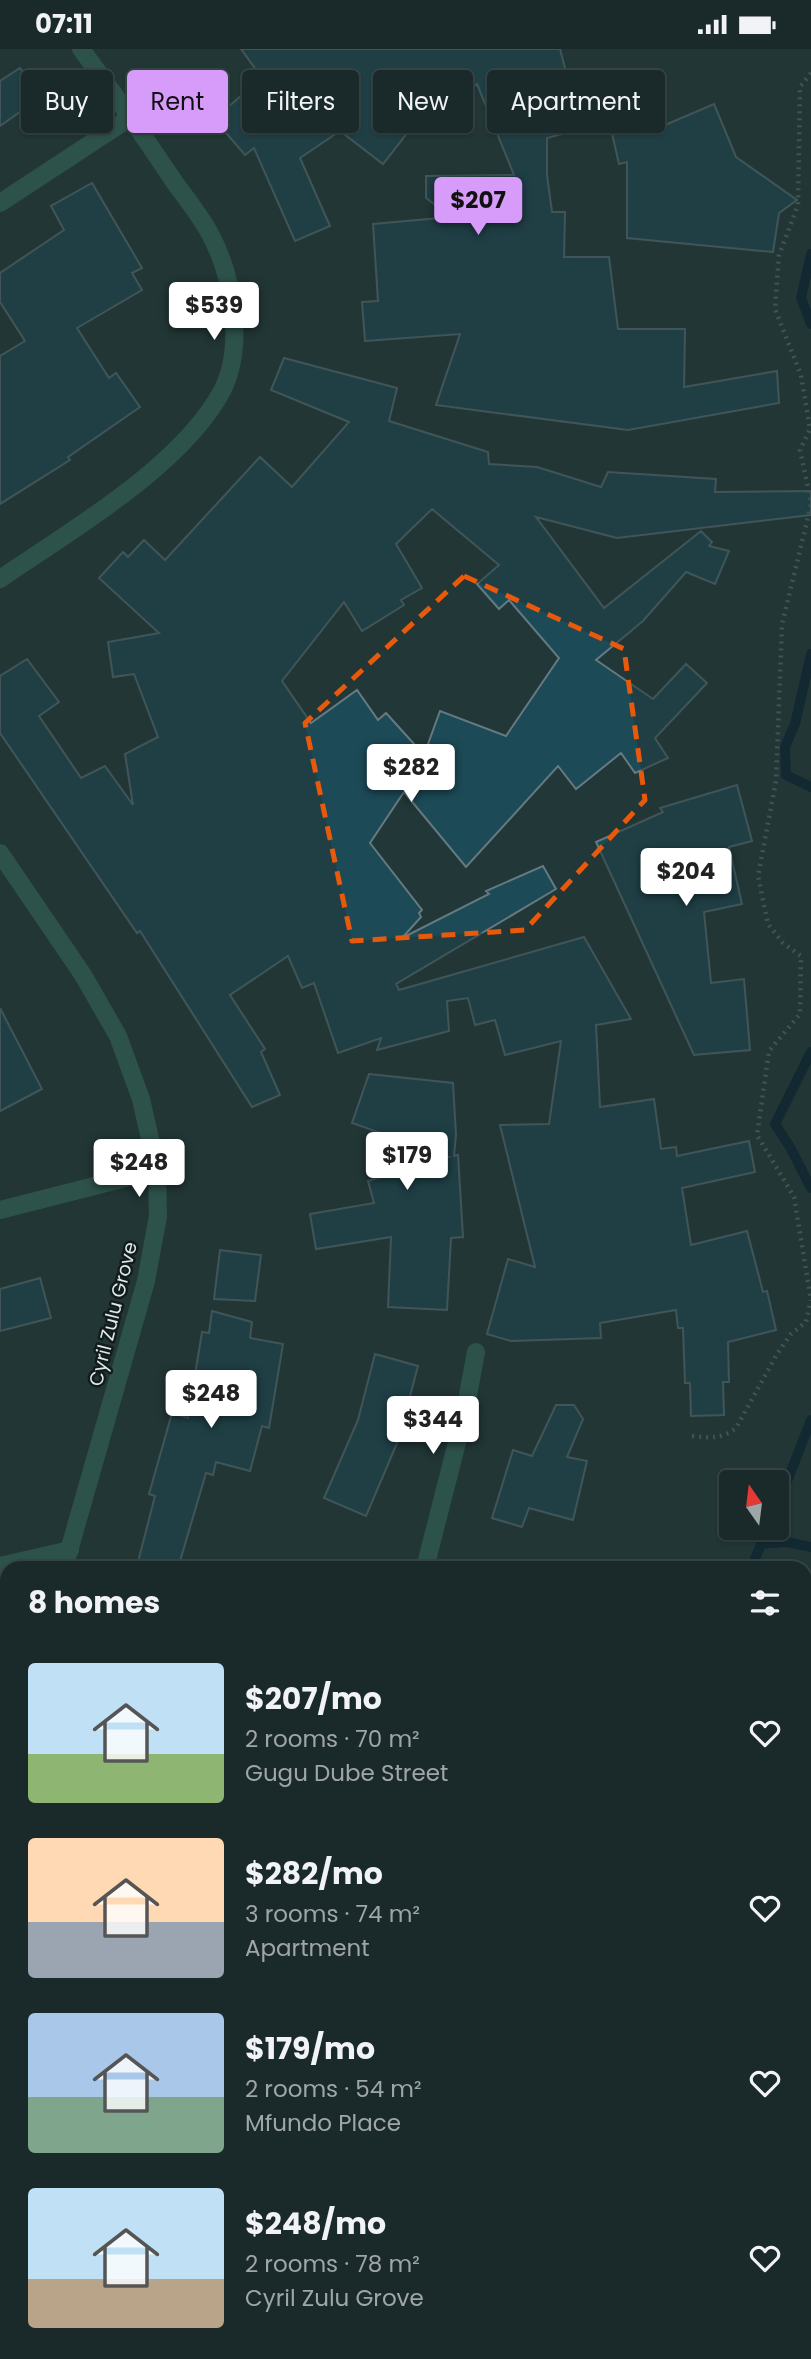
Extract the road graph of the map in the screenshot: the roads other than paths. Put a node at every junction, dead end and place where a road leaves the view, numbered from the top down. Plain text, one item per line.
1 (82, 49) edge
2 (127, 111) edge
3 (127, 120) edge
4 (142, 133) edge
5 (0, 203) edge
6 (0, 579) edge
7 (0, 853) edge
8 (157, 1170) junction
9 (0, 1210) edge
10 (476, 1352) dead end
11 (70, 1550) junction
12 (22, 1561) edge
13 (66, 1561) edge
14 (427, 1561) edge

1 - 2 street
3 - 5 street
4 - 6 street
7 - 8 street, Cyril Zulu Grove
8 - 9 street
8 - 11 street, Cyril Zulu Grove
10 - 14 street
11 - 12 street
11 - 13 street, Cyril Zulu Grove

